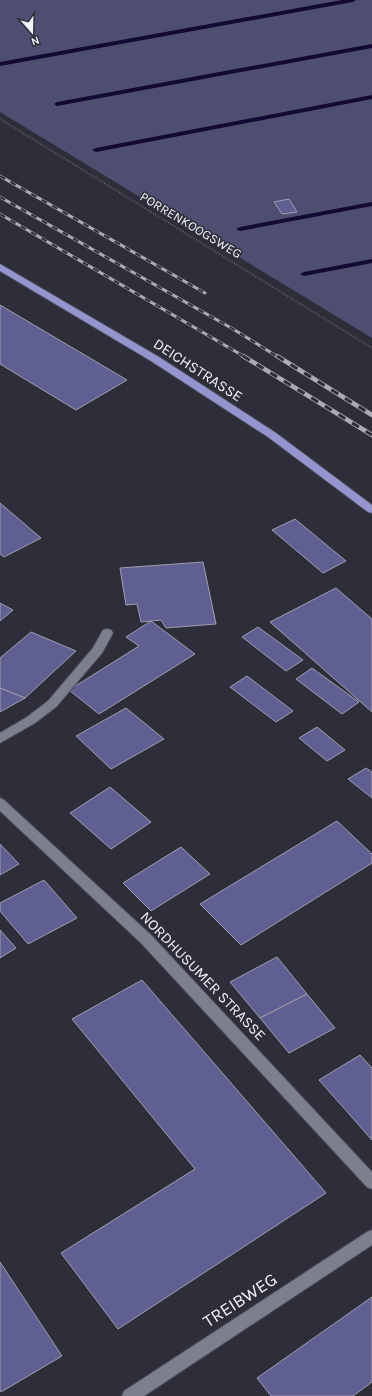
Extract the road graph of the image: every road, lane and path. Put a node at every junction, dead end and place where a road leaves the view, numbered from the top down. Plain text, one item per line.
1 (0, 119) edge
2 (0, 267) edge
3 (372, 348) edge
4 (372, 510) edge
5 (107, 633) dead end
6 (0, 739) edge
7 (0, 803) edge
8 (372, 1182) edge
9 (372, 1238) edge
10 (130, 1396) edge

1 - 3 path, PORRENKOOGSWEG
2 - 4 main road, DEICHSTRASSE
5 - 6 street
7 - 8 street, NORDHUSUMER STRASSE
9 - 10 street, TREIBWEG

